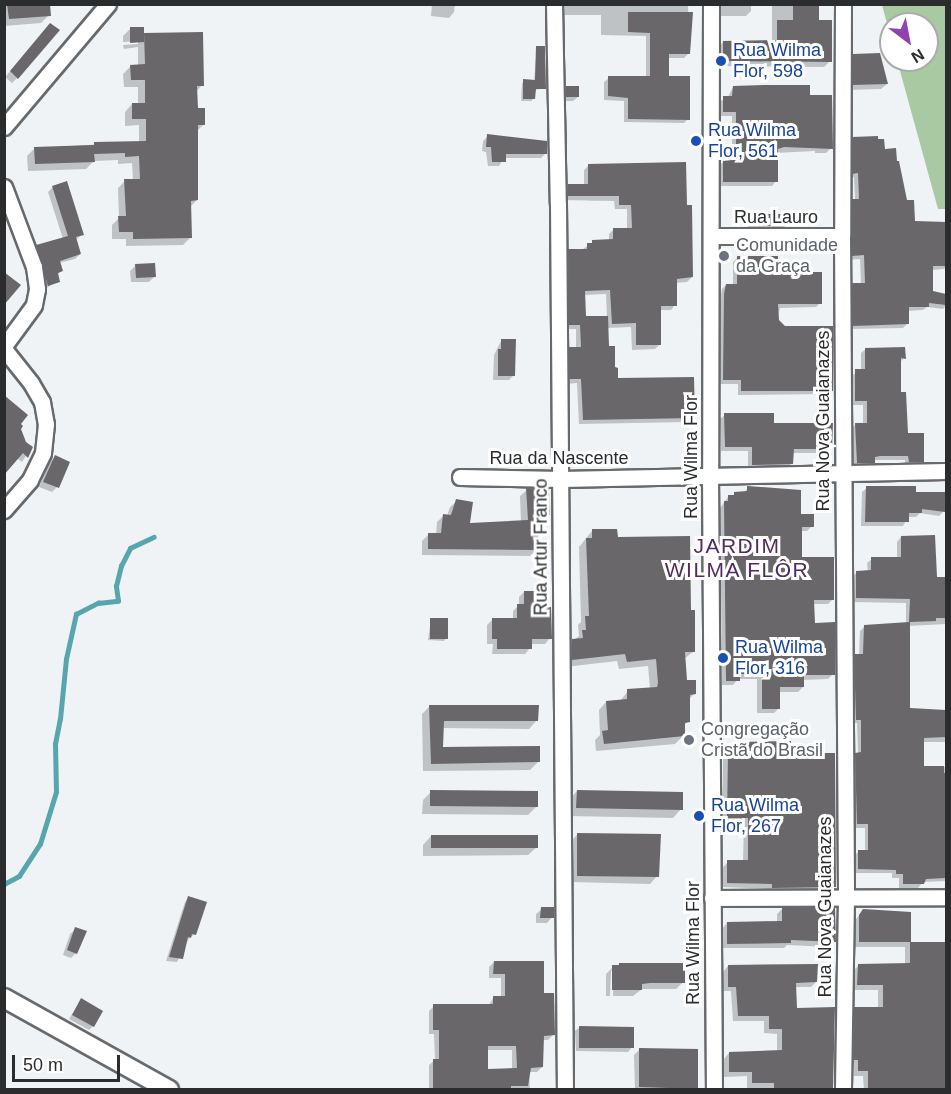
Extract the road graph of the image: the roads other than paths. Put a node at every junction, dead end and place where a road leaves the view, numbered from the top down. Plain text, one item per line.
1 (108, 4) edge
2 (554, 4) edge
3 (711, 4) edge
4 (843, 4) edge
5 (4, 128) edge
6 (4, 187) edge
7 (711, 236) junction
8 (842, 236) junction
9 (4, 348) edge
10 (946, 471) edge
11 (843, 472) junction
12 (710, 474) junction
13 (460, 477) dead end
14 (561, 479) junction
15 (4, 510) edge
16 (846, 897) junction
17 (946, 897) edge
18 (712, 898) junction
19 (4, 998) edge
20 (169, 1089) edge
21 (565, 1089) edge
22 (714, 1089) edge
23 (843, 1089) edge

1 - 5 street
2 - 14 street, Rua Artur Franco
3 - 7 street, Rua Wilma Flor
4 - 8 street, Rua Nova Guaianazes
6 - 9 street
7 - 8 street, Rua Lauro
7 - 12 street, Rua Wilma Flor
8 - 11 street, Rua Nova Guaianazes
9 - 15 street
10 - 11 street, Rua da Nascente
11 - 12 street, Rua da Nascente
11 - 16 street, Rua Nova Guaianazes
12 - 14 street, Rua da Nascente
12 - 18 street, Rua Wilma Flor
13 - 14 street, Rua da Nascente
14 - 21 street, Rua Artur Franco
16 - 17 street
16 - 18 street
16 - 23 street, Rua Nova Guaianazes
18 - 22 street, Rua Wilma Flor
19 - 20 street

